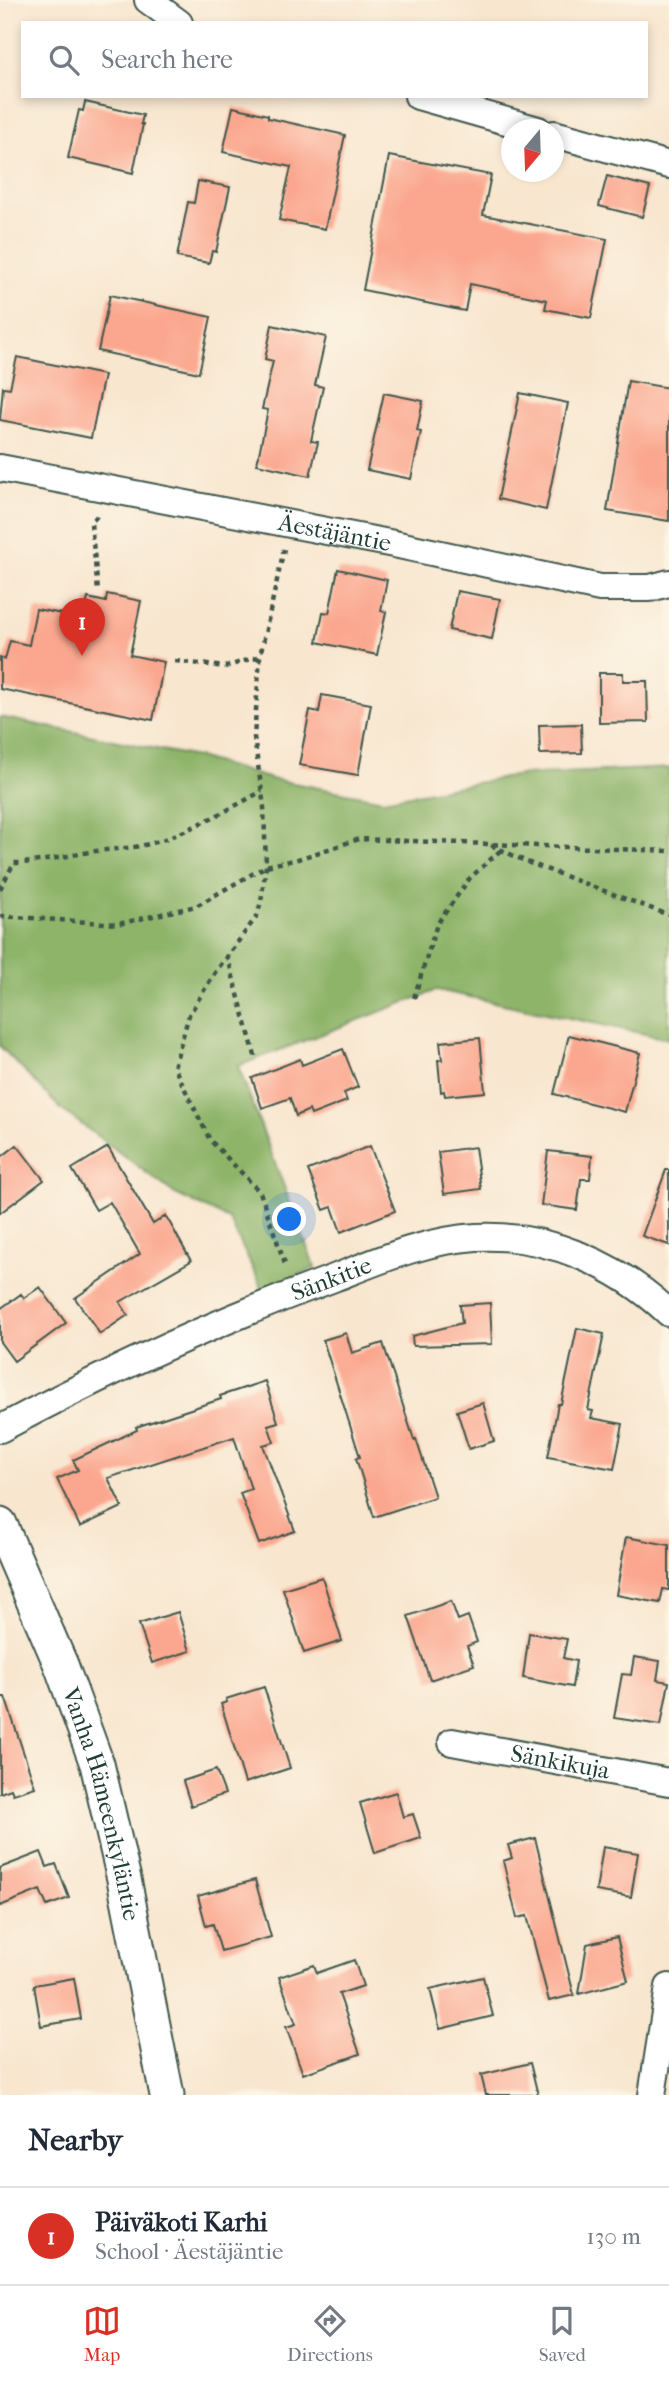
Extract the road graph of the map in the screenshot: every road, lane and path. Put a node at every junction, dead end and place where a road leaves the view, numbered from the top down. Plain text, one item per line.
1 (148, 0) edge
2 (176, 21) edge
3 (425, 98) edge
4 (501, 120) edge
5 (564, 137) edge
6 (669, 165) edge
7 (0, 468) edge
8 (102, 509) dead end
9 (289, 525) junction
10 (669, 583) edge
11 (98, 591) dead end
12 (260, 656) junction
13 (175, 662) dead end
14 (262, 791) junction
15 (489, 844) junction
16 (501, 850) junction
17 (669, 851) edge
18 (266, 866) junction
19 (0, 889) edge
20 (669, 915) edge
21 (0, 916) edge
22 (227, 955) junction
23 (414, 998) dead end
24 (256, 1059) dead end
25 (295, 1292) junction
26 (669, 1313) edge
27 (0, 1429) edge
28 (0, 1524) edge
29 (452, 1742) dead end
30 (669, 1782) edge
31 (669, 1987) edge
32 (167, 2095) edge
33 (652, 2095) edge

1 - 2 street
3 - 4 street
5 - 6 street
7 - 9 street, Äestäjäntie
8 - 11 path
9 - 10 street, Äestäjäntie
9 - 12 path
12 - 13 path
12 - 14 path
14 - 18 path
14 - 19 path
15 - 16 path
15 - 17 path
15 - 18 path
16 - 20 path
16 - 23 path
18 - 21 path
18 - 22 path
22 - 24 path
22 - 25 path
25 - 26 street, Sänkitie
25 - 27 street, Sänkitie
28 - 32 street, Vanha Hämeenkyläntie
29 - 30 street, Sänkikuja
31 - 33 street

